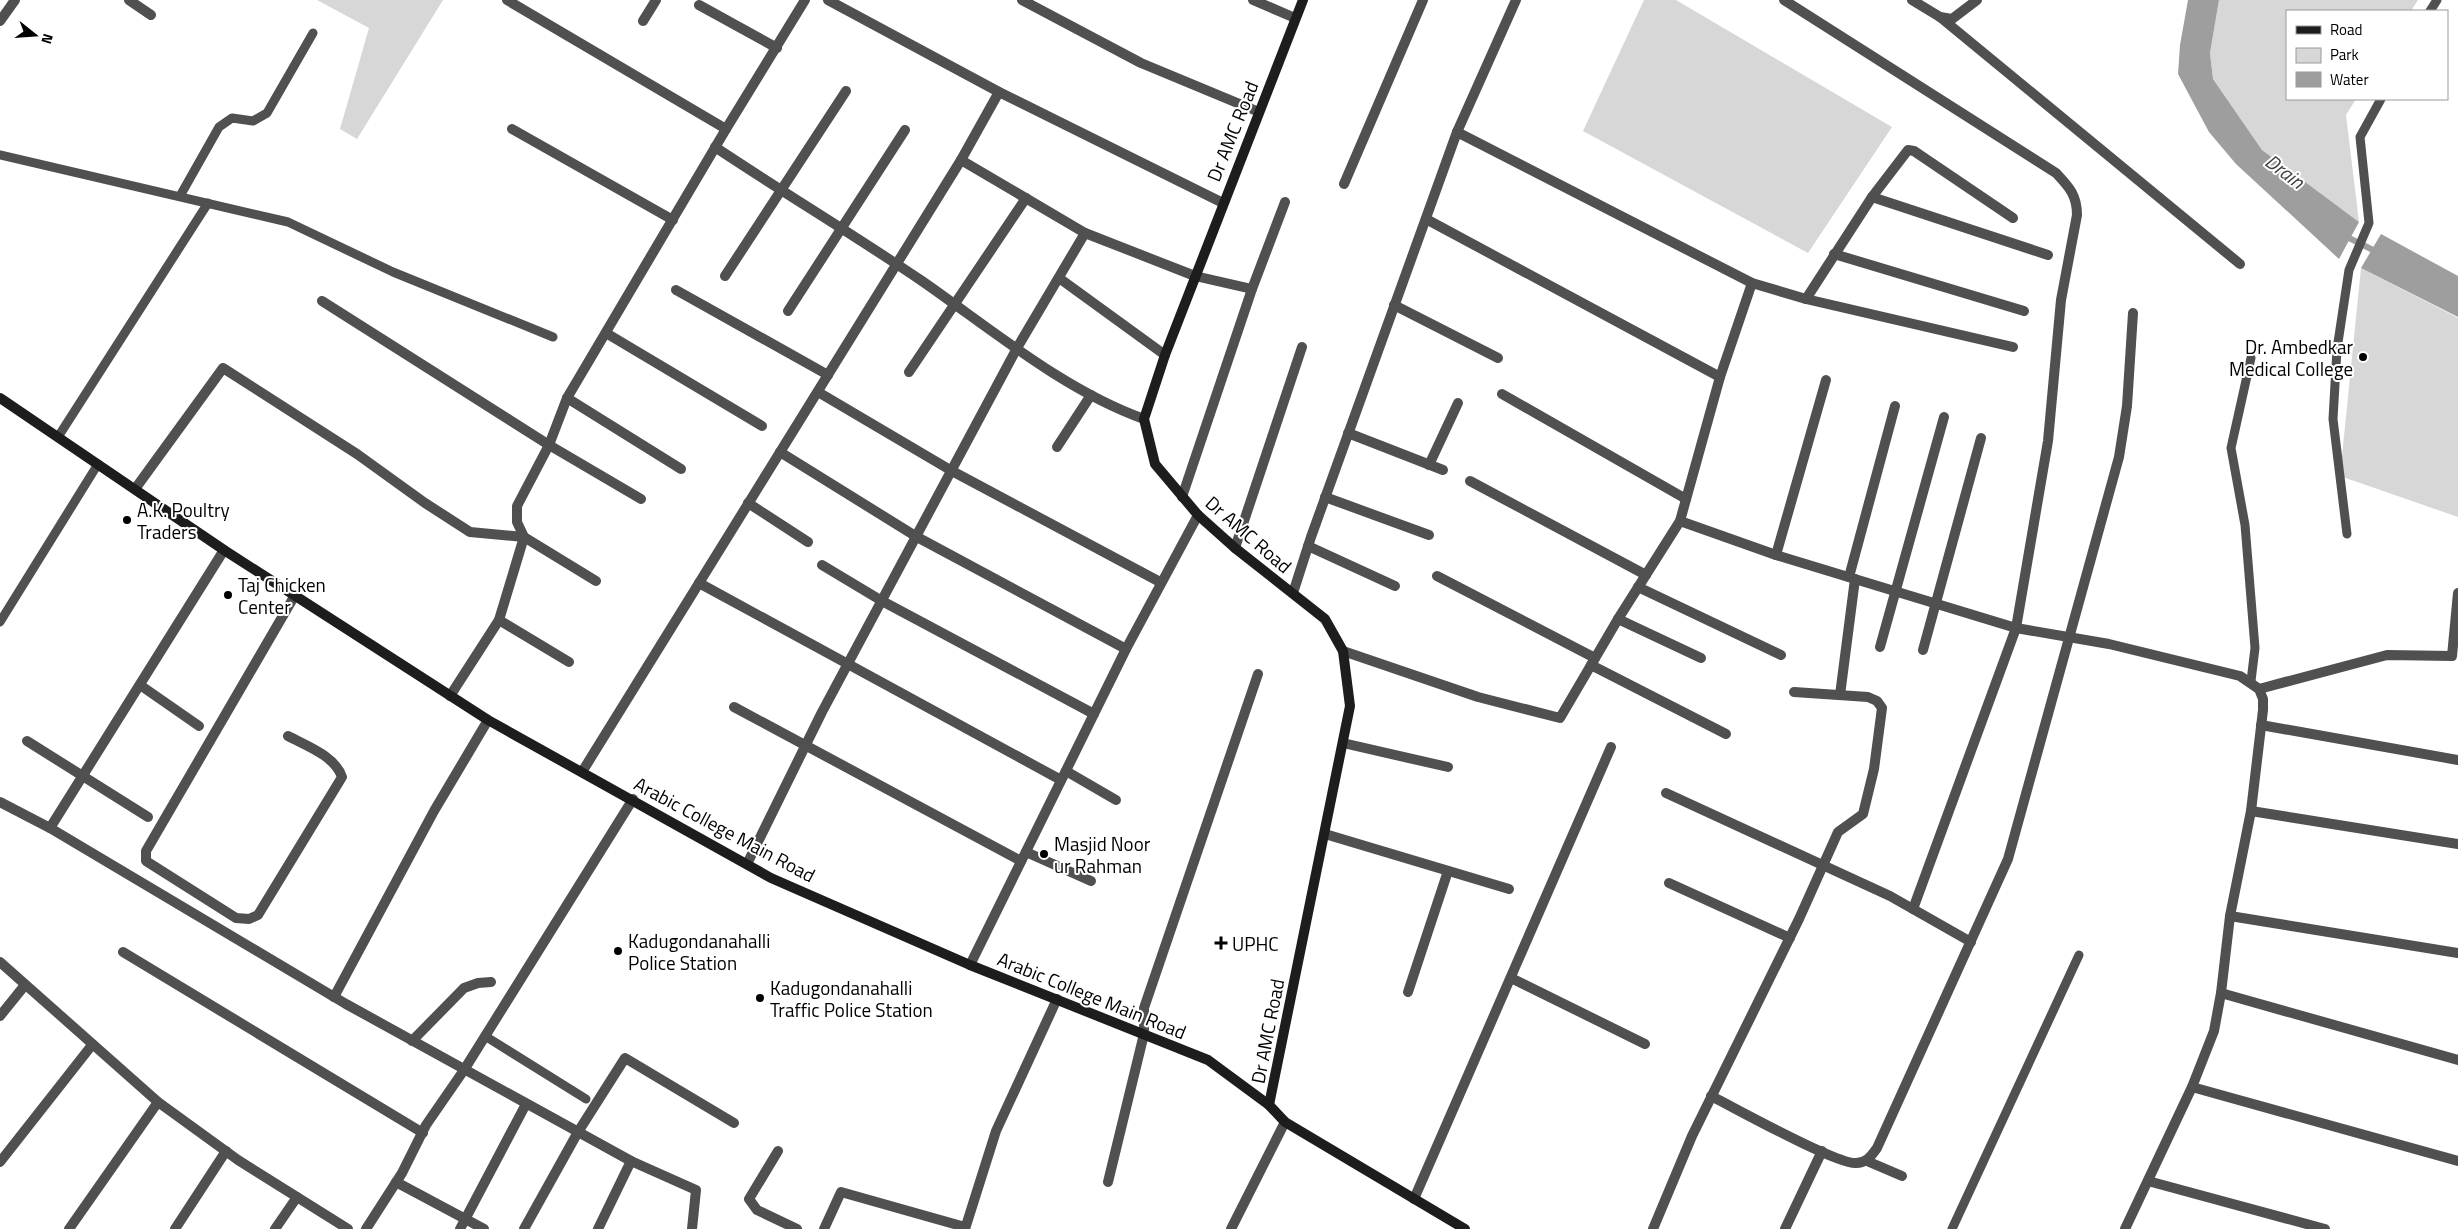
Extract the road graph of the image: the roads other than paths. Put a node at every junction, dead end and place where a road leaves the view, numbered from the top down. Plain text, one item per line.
1 (15, 0) edge
2 (129, 0) edge
3 (508, 0) edge
4 (656, 0) edge
5 (805, 0) edge
6 (828, 0) edge
7 (1022, 0) edge
8 (1253, 0) edge
9 (1303, 0) edge
10 (1423, 0) edge
11 (1516, 0) edge
12 (1784, 0) edge
13 (1912, 0) edge
14 (1977, 0) edge
15 (700, 5) dead end
16 (151, 15) dead end
17 (1940, 17) junction
18 (1295, 18) junction
19 (0, 21) edge
20 (643, 21) dead end
21 (313, 33) dead end
22 (777, 48) junction
23 (846, 91) dead end
24 (999, 92) junction
25 (2380, 100) edge
26 (1259, 112) junction
27 (512, 129) dead end
28 (726, 129) junction
29 (905, 130) dead end
30 (1457, 132) junction
31 (716, 147) junction
32 (0, 156) edge
33 (961, 160) junction
34 (1344, 184) dead end
35 (780, 190) junction
36 (180, 196) junction
37 (1872, 197) junction
38 (1026, 198) junction
39 (1285, 202) dead end
40 (208, 203) junction
41 (1223, 203) junction
42 (2013, 218) dead end
43 (1426, 219) junction
44 (673, 220) junction
45 (842, 228) junction
46 (1085, 233) junction
47 (1834, 254) junction
48 (2048, 255) dead end
49 (897, 264) junction
50 (2240, 264) dead end
51 (725, 276) dead end
52 (1195, 276) junction
53 (1059, 278) junction
54 (1752, 284) junction
55 (1252, 289) junction
56 (676, 290) dead end
57 (1806, 299) junction
58 (322, 301) dead end
59 (955, 304) junction
60 (1394, 305) junction
61 (788, 311) dead end
62 (2024, 311) dead end
63 (2133, 313) dead end
64 (606, 333) junction
65 (553, 337) dead end
66 (1302, 347) dead end
67 (2014, 347) dead end
68 (1018, 348) junction
69 (1165, 355) junction
70 (1498, 358) dead end
71 (2251, 358) dead end
72 (909, 372) dead end
73 (828, 375) junction
74 (1720, 377) junction
75 (1826, 380) dead end
76 (818, 392) junction
77 (1502, 394) dead end
78 (1090, 395) junction
79 (0, 398) edge
80 (567, 398) junction
81 (1458, 403) dead end
82 (1895, 406) dead end
83 (1944, 417) dead end
84 (1144, 419) junction
85 (762, 426) dead end
86 (1348, 434) junction
87 (58, 437) junction
88 (1981, 438) dead end
89 (549, 445) junction
90 (1057, 447) dead end
91 (780, 452) junction
92 (98, 464) junction
93 (1429, 465) junction
94 (681, 469) dead end
95 (1443, 470) dead end
96 (952, 472) junction
97 (1470, 481) dead end
98 (135, 489) junction
99 (1325, 496) junction
100 (1182, 497) junction
101 (642, 499) dead end
102 (1686, 499) junction
103 (748, 503) junction
104 (1198, 515) junction
105 (1680, 521) junction
106 (2347, 534) dead end
107 (1429, 535) dead end
108 (524, 537) junction
109 (917, 537) junction
110 (808, 542) dead end
111 (1308, 546) junction
112 (1235, 548) junction
113 (224, 550) junction
114 (1776, 555) junction
115 (822, 565) dead end
116 (1646, 575) junction
117 (1437, 576) dead end
118 (1852, 578) junction
119 (596, 581) dead end
120 (699, 582) junction
121 (1160, 582) junction
122 (1395, 586) dead end
123 (1638, 587) junction
124 (1895, 591) junction
125 (2458, 593) edge
126 (1293, 594) junction
127 (295, 595) junction
128 (882, 601) junction
129 (1934, 604) junction
130 (1618, 618) junction
131 (499, 620) junction
132 (0, 622) edge
133 (2016, 628) junction
134 (2069, 637) junction
135 (1880, 647) dead end
136 (1126, 649) junction
137 (1343, 650) junction
138 (1923, 650) dead end
139 (1781, 656) dead end
140 (2455, 656) edge
141 (1701, 658) dead end
142 (1593, 661) junction
143 (569, 662) dead end
144 (848, 665) junction
145 (1258, 674) dead end
146 (2250, 681) junction
147 (140, 685) junction
148 (2259, 689) junction
149 (1794, 692) dead end
150 (1840, 694) junction
151 (450, 696) junction
152 (734, 707) dead end
153 (1094, 714) junction
154 (488, 720) junction
155 (2262, 725) junction
156 (199, 726) dead end
157 (1726, 734) dead end
158 (288, 736) dead end
159 (28, 741) dead end
160 (1343, 743) junction
161 (806, 745) junction
162 (1611, 747) dead end
163 (2458, 760) edge
164 (1448, 767) dead end
165 (582, 772) junction
166 (83, 776) junction
167 (1064, 776) junction
168 (1666, 793) dead end
169 (633, 799) junction
170 (1116, 800) dead end
171 (0, 802) edge
172 (2251, 811) junction
173 (148, 817) dead end
174 (50, 828) junction
175 (1324, 834) junction
176 (2458, 844) edge
177 (1024, 856) junction
178 (747, 864) junction
179 (1824, 864) junction
180 (1448, 871) junction
181 (1091, 881) dead end
182 (1669, 883) dead end
183 (1510, 889) dead end
184 (1913, 909) junction
185 (2230, 916) junction
186 (1790, 938) junction
187 (1971, 942) junction
188 (124, 952) dead end
189 (2458, 953) edge
190 (2079, 955) dead end
191 (0, 962) edge
192 (970, 965) junction
193 (1510, 978) junction
194 (491, 982) dead end
195 (25, 985) junction
196 (1408, 992) dead end
197 (2221, 993) junction
198 (334, 997) junction
199 (1057, 999) junction
200 (0, 1016) edge
201 (1144, 1034) junction
202 (485, 1036) junction
203 (412, 1041) junction
204 (1645, 1044) dead end
205 (92, 1045) junction
206 (2458, 1060) edge
207 (464, 1070) junction
208 (2192, 1087) junction
209 (1711, 1096) junction
210 (586, 1099) dead end
211 (158, 1102) junction
212 (526, 1104) junction
213 (1269, 1106) junction
214 (1285, 1122) junction
215 (734, 1123) dead end
216 (578, 1132) junction
217 (423, 1133) junction
218 (226, 1151) junction
219 (778, 1151) dead end
220 (1822, 1152) junction
221 (2458, 1160) edge
222 (631, 1161) junction
223 (1867, 1161) junction
224 (0, 1162) edge
225 (1902, 1176) dead end
226 (2148, 1180) junction
227 (396, 1182) junction
228 (1108, 1182) dead end
229 (297, 1197) junction
230 (1414, 1199) junction
231 (465, 1219) junction
232 (965, 1228) edge
233 (69, 1229) edge
234 (175, 1229) edge
235 (275, 1229) edge
236 (348, 1229) edge
237 (366, 1229) edge
238 (460, 1229) edge
239 (484, 1229) edge
240 (524, 1229) edge
241 (598, 1229) edge
242 (692, 1229) edge
243 (797, 1229) edge
244 (824, 1229) edge
245 (1231, 1229) edge
246 (1465, 1229) edge
247 (1653, 1229) edge
248 (1785, 1229) edge
249 (1952, 1229) edge
250 (2125, 1229) edge
251 (2325, 1229) edge

1 - 19 street
2 - 16 street
3 - 28 street
4 - 20 street
5 - 22 street
6 - 24 street
7 - 26 street
8 - 18 street
9 - 18 main road, Dr AMC Road
10 - 34 street
11 - 30 street
12 - 133 street
13 - 17 street
14 - 17 street
15 - 22 street
17 - 50 street
18 - 26 main road, Dr AMC Road
21 - 36 lane
22 - 28 street
23 - 35 street
24 - 33 street
24 - 41 street
25 - 106 lane
26 - 41 main road, Dr AMC Road
27 - 44 street
28 - 31 street
29 - 45 street
30 - 43 street
30 - 54 street
31 - 35 street
31 - 44 street
32 - 36 lane
33 - 38 street
33 - 49 street
35 - 45 street
35 - 51 street
36 - 40 lane
37 - 42 street
37 - 47 street
37 - 48 street
38 - 46 street
38 - 59 street
39 - 55 street
40 - 65 lane
40 - 87 lane
41 - 52 main road, Dr AMC Road
43 - 60 street
43 - 74 street
44 - 64 street
45 - 49 street
45 - 61 street
46 - 52 street
46 - 53 street
47 - 57 street
47 - 62 street
49 - 59 street
49 - 73 street
52 - 55 street
52 - 69 main road, Dr AMC Road
53 - 68 street
53 - 69 street
54 - 57 street
54 - 74 street
55 - 100 street
56 - 73 street
57 - 67 street
58 - 89 street
59 - 68 street
59 - 72 street
60 - 70 street
60 - 86 street
63 - 134 street
64 - 80 street
64 - 85 street
66 - 112 street
68 - 78 street
68 - 96 street
69 - 84 main road, Dr AMC Road
71 - 146 lane
73 - 76 street
74 - 102 street
75 - 114 street
76 - 91 street
76 - 96 street
77 - 102 street
78 - 84 street
78 - 90 street
79 - 87 main road, Arabic College Main Road
80 - 89 street
80 - 94 street
81 - 93 street
82 - 118 street
83 - 124 street
84 - 100 main road, Dr AMC Road
86 - 93 street
86 - 99 street
87 - 92 main road, Arabic College Main Road
88 - 129 street
89 - 101 street
89 - 108 street
91 - 103 street
91 - 109 street
92 - 98 main road, Arabic College Main Road
92 - 132 lane
93 - 95 street
96 - 109 street
96 - 121 street
97 - 116 street
98 - 108 street
98 - 113 main road, Arabic College Main Road
99 - 107 street
99 - 111 street
100 - 104 main road, Dr AMC Road
102 - 105 street
103 - 110 street
103 - 120 street
104 - 112 main road, Dr AMC Road
104 - 121 street
105 - 114 street
105 - 116 street
108 - 119 street
108 - 131 street
109 - 128 street
109 - 136 street
111 - 122 street
111 - 126 street
112 - 126 main road, Dr AMC Road
113 - 127 main road, Arabic College Main Road
113 - 147 street
114 - 118 street
115 - 128 street
116 - 123 street
117 - 142 street
118 - 124 street
118 - 150 street
120 - 144 street
120 - 165 street
121 - 136 street
123 - 130 street
123 - 139 street
124 - 129 street
124 - 135 street
125 - 140 street
126 - 137 main road, Dr AMC Road
127 - 151 main road, Arabic College Main Road
127 - 158 street
128 - 144 street
128 - 153 street
129 - 133 street
129 - 138 street
130 - 141 street
130 - 142 street
131 - 143 street
131 - 151 street
133 - 134 street
133 - 184 street
134 - 146 street
134 - 187 street
136 - 153 street
137 - 142 street
137 - 160 main road, Dr AMC Road
140 - 148 street
142 - 157 street
144 - 161 street
144 - 167 street
145 - 201 street
146 - 148 street
147 - 156 street
147 - 166 street
148 - 155 street
149 - 150 street
150 - 179 street
151 - 154 main road, Arabic College Main Road
152 - 161 street
153 - 167 street
154 - 165 main road, Arabic College Main Road
154 - 198 street
155 - 163 street
155 - 172 street
159 - 166 street
160 - 164 street
160 - 175 main road, Dr AMC Road
161 - 177 street
161 - 178 street
162 - 193 street
165 - 169 main road, Arabic College Main Road
166 - 173 street
166 - 174 street
167 - 170 street
167 - 177 street
168 - 179 street
169 - 178 main road, Arabic College Main Road
169 - 202 street
171 - 174 street
172 - 176 street
172 - 185 street
174 - 198 street
175 - 180 street
175 - 213 main road, Dr AMC Road
177 - 181 street
177 - 192 street
178 - 192 main road, Arabic College Main Road
179 - 184 street
179 - 186 street
180 - 183 street
180 - 196 street
182 - 186 street
184 - 187 street
185 - 189 street
185 - 197 street
186 - 209 street
187 - 223 street
188 - 217 street
190 - 249 lane
191 - 195 street
192 - 199 main road, Arabic College Main Road
193 - 204 street
193 - 230 street
194 - 203 street
195 - 200 street
195 - 205 street
197 - 206 street
197 - 208 street
198 - 203 street
199 - 201 main road, Arabic College Main Road
199 - 232 street
201 - 213 main road, Arabic College Main Road
201 - 228 street
202 - 207 street
202 - 210 lane
203 - 207 street
205 - 211 street
205 - 224 street
207 - 212 street
207 - 217 street
208 - 221 street
208 - 226 street
209 - 220 street
209 - 247 street
211 - 218 street
211 - 233 street
212 - 216 street
212 - 231 street
213 - 214 main road, Arabic College Main Road
214 - 230 main road, Arabic College Main Road
214 - 245 street
215 - 216 street
216 - 222 street
216 - 240 street
217 - 227 street
218 - 229 street
218 - 234 street
219 - 243 street
220 - 223 street
220 - 248 street
222 - 241 street
222 - 242 street
223 - 225 street
226 - 250 street
226 - 251 street
227 - 231 street
227 - 237 street
229 - 235 street
229 - 236 street
230 - 246 main road, Arabic College Main Road
231 - 238 street
231 - 239 street
232 - 244 street

